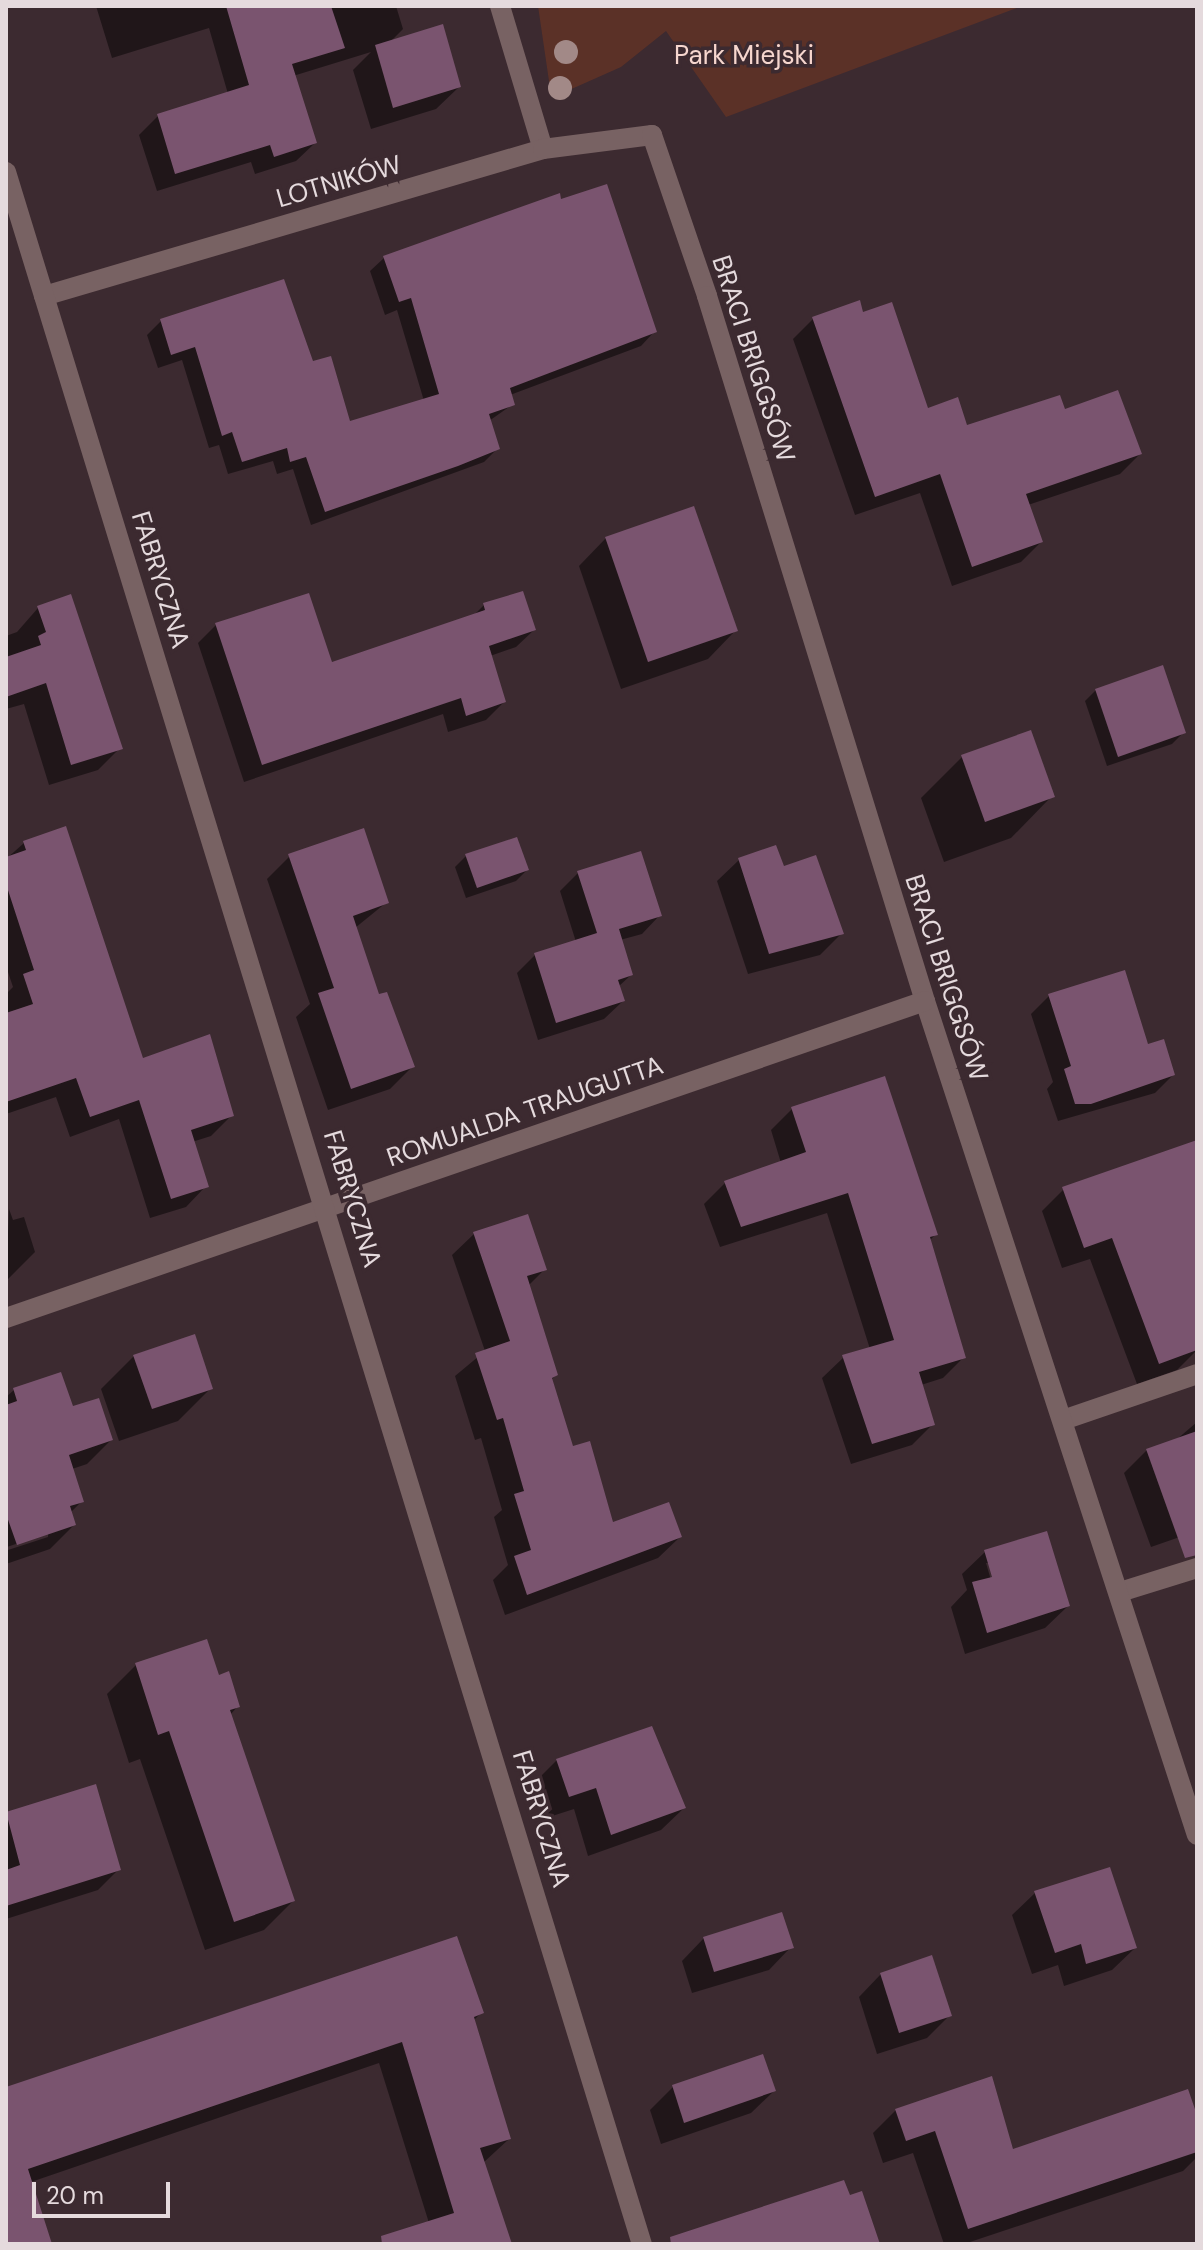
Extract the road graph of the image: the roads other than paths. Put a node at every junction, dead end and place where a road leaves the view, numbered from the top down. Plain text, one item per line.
1 (500, 6) edge
2 (652, 135) joint
3 (543, 149) junction
4 (6, 172) edge
5 (44, 296) junction
6 (925, 1001) junction
7 (327, 1208) junction
8 (6, 1318) edge
9 (1197, 1374) edge
10 (1063, 1420) junction
11 (1197, 1568) edge
12 (1120, 1592) junction
13 (1197, 1835) edge
14 (642, 2244) edge

1 - 3 street
2 - 3 street, LOTNIKÓW
2 - 6 street, BRACI BRIGGSÓW
3 - 5 street, LOTNIKÓW
4 - 5 street, FABRYCZNA
5 - 7 street, FABRYCZNA
6 - 7 street, ROMUALDA TRAUGUTTA
6 - 10 street, BRACI BRIGGSÓW
7 - 8 street, ROMUALDA TRAUGUTTA
7 - 14 street, FABRYCZNA
9 - 10 street
10 - 12 street, BRACI BRIGGSÓW
11 - 12 street
12 - 13 street, BRACI BRIGGSÓW

